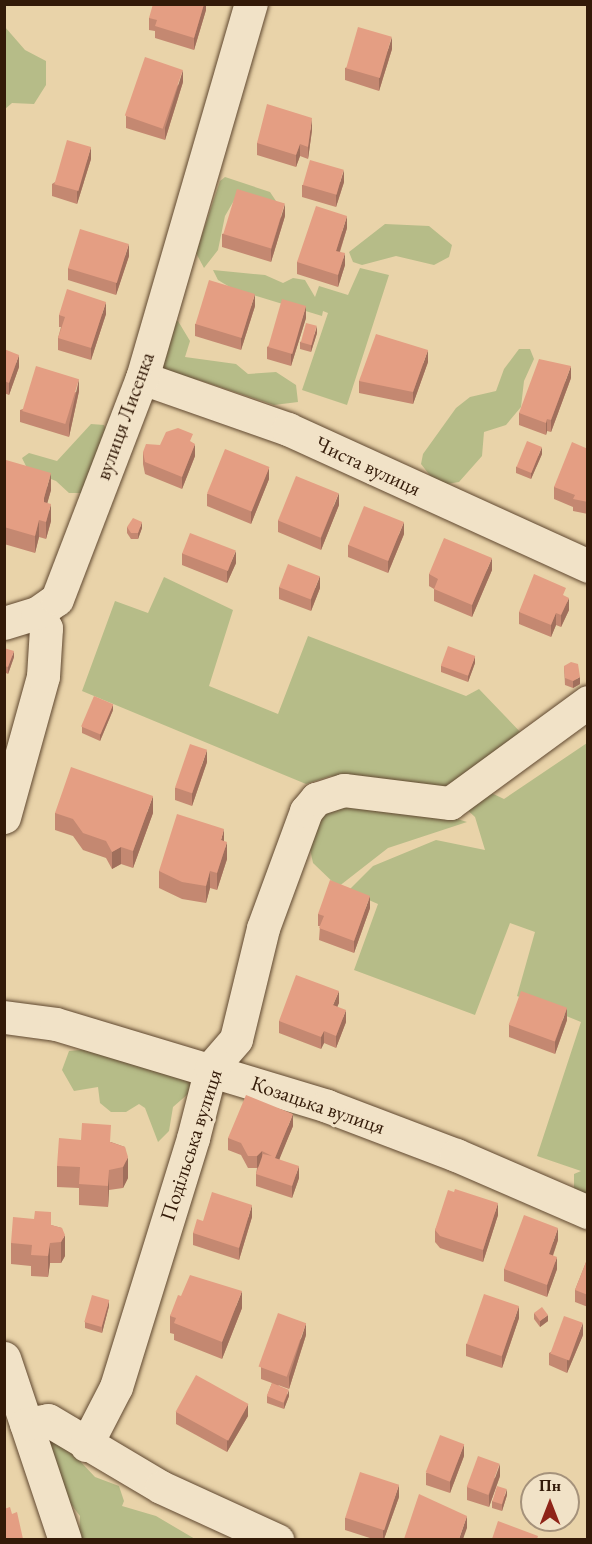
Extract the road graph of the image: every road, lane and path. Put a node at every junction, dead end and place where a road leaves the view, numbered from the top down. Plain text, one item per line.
1 (251, 4) edge
2 (142, 378) junction
3 (588, 566) edge
4 (37, 613) junction
5 (4, 623) edge
6 (588, 702) edge
7 (4, 817) edge
8 (4, 1017) edge
9 (211, 1068) junction
10 (588, 1212) edge
11 (4, 1358) edge
12 (26, 1425) junction
13 (86, 1445) junction
14 (65, 1539) edge
15 (277, 1539) edge

1 - 2 street, вулиця Лисенка
2 - 3 street, Чиста вулиця
2 - 4 street, вулиця Лисенка
4 - 5 street
4 - 7 street
6 - 9 street, Подільська вулиця
8 - 9 street, Козацька вулиця
9 - 10 street, Козацька вулиця
9 - 13 street, Подільська вулиця
11 - 12 street
12 - 13 street
12 - 14 street
13 - 15 street

